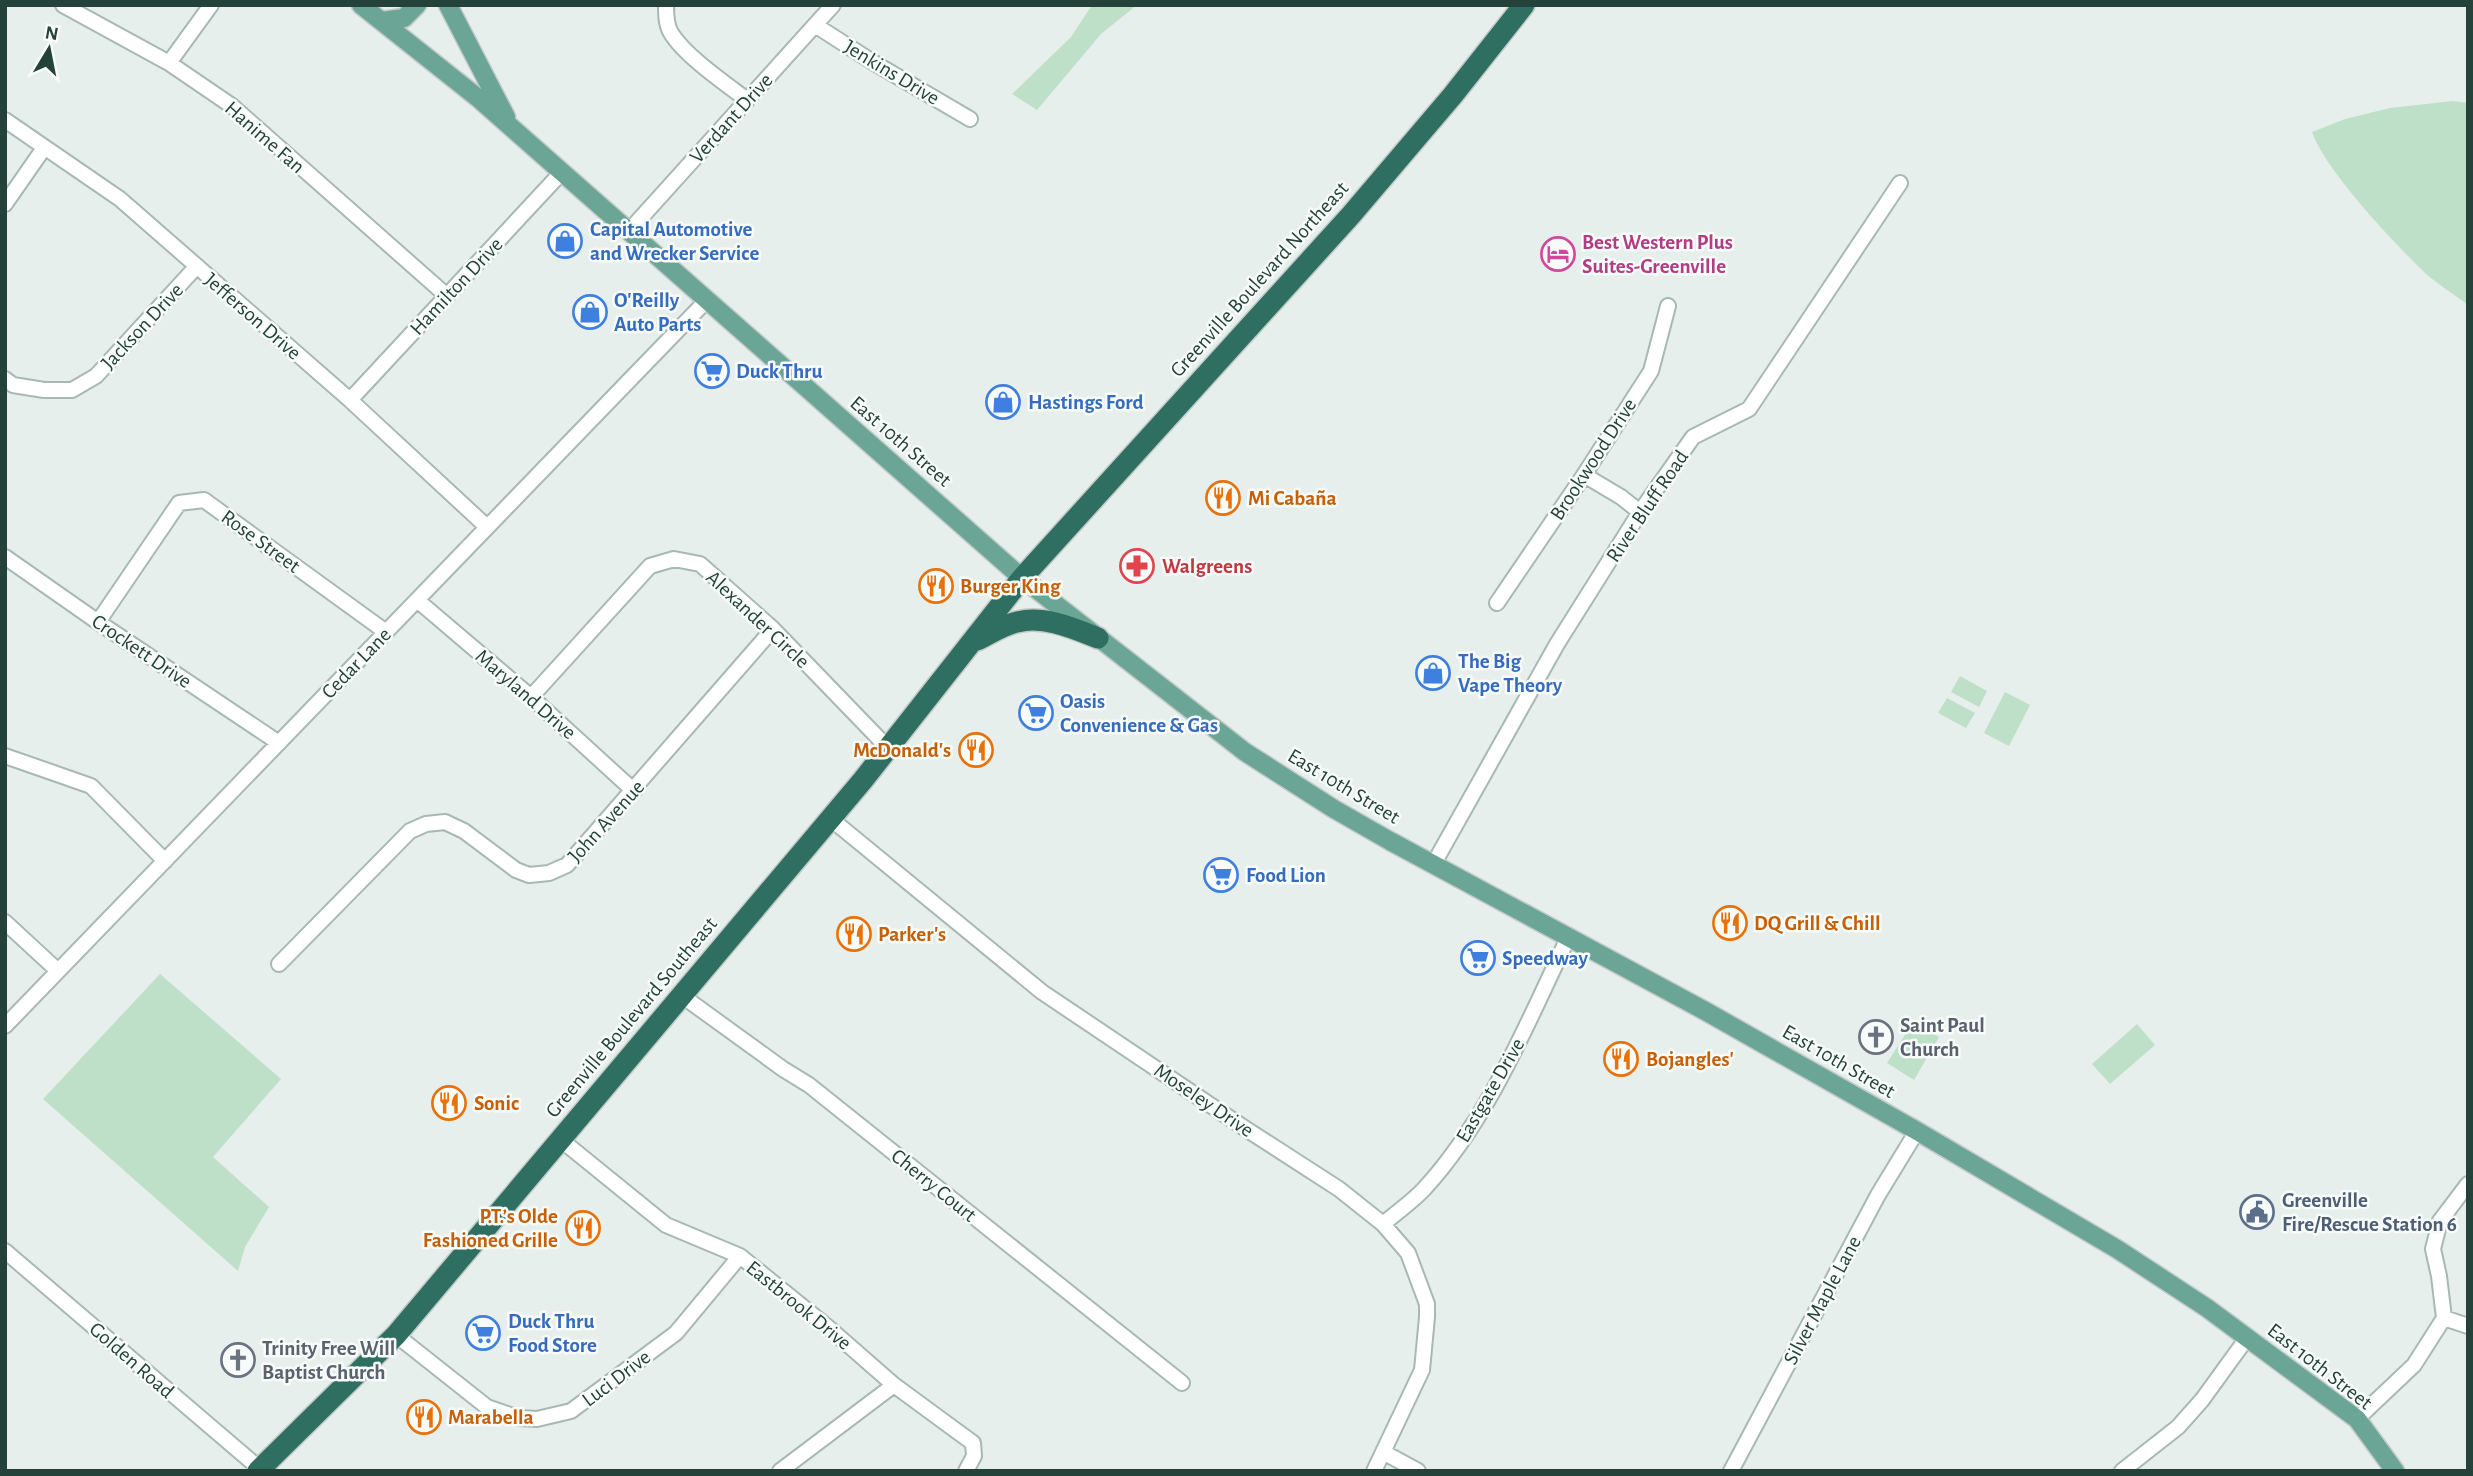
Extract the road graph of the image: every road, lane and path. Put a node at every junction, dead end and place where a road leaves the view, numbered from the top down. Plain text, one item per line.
1 (64, 5) edge
2 (211, 5) edge
3 (361, 5) edge
4 (417, 5) edge
5 (448, 5) edge
6 (666, 5) edge
7 (833, 5) edge
8 (1524, 5) edge
9 (386, 13) edge
10 (815, 25) junction
11 (169, 63) junction
12 (747, 100) junction
13 (970, 118) dead end
14 (5, 120) edge
15 (511, 127) junction
16 (44, 148) junction
17 (562, 172) junction
18 (1900, 183) dead end
19 (5, 204) edge
20 (629, 231) junction
21 (197, 266) junction
22 (447, 296) junction
23 (707, 300) junction
24 (1668, 306) dead end
25 (5, 379) edge
26 (350, 400) junction
27 (1584, 475) junction
28 (1640, 512) junction
29 (487, 527) junction
30 (5, 557) edge
31 (1022, 579) junction
32 (417, 600) junction
33 (1497, 603) dead end
34 (98, 622) junction
35 (773, 629) junction
36 (386, 632) junction
37 (1098, 638) junction
38 (972, 643) junction
39 (531, 697) junction
40 (279, 743) junction
41 (888, 748) junction
42 (5, 756) edge
43 (634, 791) junction
44 (831, 819) junction
45 (165, 861) junction
46 (1433, 865) junction
47 (5, 922) edge
48 (1569, 936) junction
49 (279, 964) dead end
50 (58, 971) junction
51 (681, 995) junction
52 (5, 1026) edge
53 (1917, 1131) junction
54 (561, 1139) junction
55 (2468, 1184) edge
56 (1383, 1224) junction
57 (5, 1251) edge
58 (740, 1256) junction
59 (2444, 1318) junction
60 (2468, 1326) edge
61 (396, 1335) junction
62 (2247, 1338) junction
63 (1182, 1383) dead end
64 (894, 1385) junction
65 (2357, 1419) junction
66 (1383, 1452) junction
67 (259, 1470) edge
68 (780, 1471) edge
69 (966, 1471) edge
70 (1374, 1471) edge
71 (1418, 1471) edge
72 (1731, 1471) edge
73 (2122, 1471) edge
74 (2395, 1471) edge

1 - 11 street, Hanime Fan
2 - 11 street
3 - 9 main road, East 10th Street
4 - 9 main road
5 - 15 main road
6 - 12 street
7 - 10 street, Verdant Drive
8 - 31 highway, Greenville Boulevard Northeast
9 - 15 main road, East 10th Street
10 - 12 street, Verdant Drive
10 - 13 street, Jenkins Drive
11 - 22 street, Hanime Fan
12 - 20 street, Verdant Drive
14 - 16 street, Jefferson Drive
15 - 17 main road, East 10th Street
16 - 19 street
16 - 21 street, Jefferson Drive
17 - 20 main road, East 10th Street
17 - 22 street, Hamilton Drive
18 - 28 street, River Bluff Road
20 - 23 main road, East 10th Street
21 - 25 street, Jackson Drive
21 - 26 street, Jefferson Drive
22 - 26 street, Hamilton Drive
23 - 29 street, Cedar Lane
23 - 31 main road, East 10th Street
24 - 27 street, Brookwood Drive
26 - 29 street, Jefferson Drive
27 - 28 street
27 - 33 street, Brookwood Drive
28 - 46 street, River Bluff Road
29 - 32 street, Cedar Lane
30 - 34 street, Crockett Drive
31 - 37 main road, East 10th Street
31 - 38 highway, Greenville Boulevard Southeast
32 - 36 street, Cedar Lane
32 - 39 street, Maryland Drive
34 - 36 street, Rose Street
34 - 40 street, Crockett Drive
35 - 39 street, Alexander Circle
35 - 41 street, Alexander Circle
35 - 43 street, John Avenue
36 - 40 street, Cedar Lane
37 - 38 highway
37 - 46 main road, East 10th Street
38 - 41 highway, Greenville Boulevard Southeast
39 - 43 street, Maryland Drive
40 - 45 street, Cedar Lane
41 - 44 highway, Greenville Boulevard Southeast
42 - 45 street
43 - 49 street, John Avenue
44 - 51 highway, Greenville Boulevard Southeast
44 - 56 street, Moseley Drive
45 - 50 street, Cedar Lane
46 - 48 main road, East 10th Street
47 - 50 street
48 - 53 main road, East 10th Street
48 - 56 street, Eastgate Drive
50 - 52 street, Cedar Lane
51 - 54 highway, Greenville Boulevard Southeast
51 - 63 street, Cherry Court
53 - 62 main road, East 10th Street
53 - 72 street, Silver Maple Lane
54 - 58 street, Eastbrook Drive
54 - 61 highway, Greenville Boulevard Southeast
55 - 59 street
56 - 66 street, Moseley Drive
57 - 67 street, Golden Road
58 - 61 street, Luci Drive
58 - 64 street, Eastbrook Drive
59 - 60 street
59 - 65 street
61 - 67 highway, Greenville Boulevard Southeast
62 - 65 main road, East 10th Street
62 - 73 street
64 - 68 street
64 - 69 street, Eastbrook Drive
65 - 74 main road, East 10th Street
66 - 70 street, Moseley Drive
66 - 71 street

